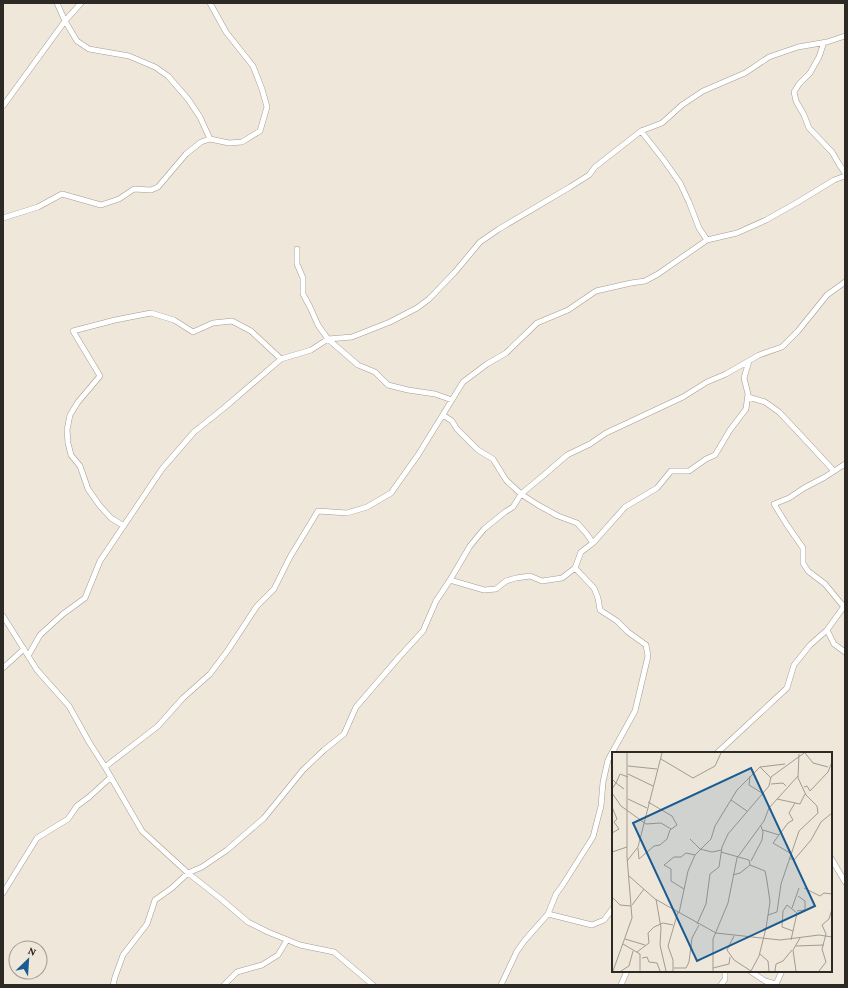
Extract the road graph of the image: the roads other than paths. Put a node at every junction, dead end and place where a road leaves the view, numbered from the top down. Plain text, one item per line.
1 (57, 3) edge
2 (81, 3) edge
3 (210, 3) edge
4 (65, 21) junction
5 (845, 36) edge
6 (824, 42) junction
7 (3, 106) edge
8 (641, 131) junction
9 (210, 139) junction
10 (845, 173) edge
11 (845, 176) edge
12 (3, 218) edge
13 (707, 240) junction
14 (296, 249) dead end
15 (845, 282) edge
16 (328, 339) junction
17 (282, 360) junction
18 (749, 361) junction
19 (748, 397) junction
20 (452, 400) junction
21 (443, 415) junction
22 (845, 464) edge
23 (834, 470) junction
24 (521, 494) junction
25 (124, 526) junction
26 (593, 543) junction
27 (575, 568) junction
28 (450, 580) junction
29 (844, 606) edge
30 (3, 616) edge
31 (827, 630) junction
32 (24, 649) junction
33 (845, 652) edge
34 (28, 656) junction
35 (3, 668) edge
36 (612, 752) edge
37 (718, 752) edge
38 (612, 753) edge
39 (105, 767) junction
40 (111, 777) junction
41 (832, 860) edge
42 (188, 873) junction
43 (845, 882) edge
44 (3, 894) edge
45 (612, 909) edge
46 (548, 914) junction
47 (287, 940) junction
48 (627, 972) edge
49 (726, 972) edge
50 (752, 972) edge
51 (782, 972) edge
52 (113, 985) edge
53 (224, 985) edge
54 (373, 985) edge
55 (501, 985) edge
56 (621, 985) edge
57 (721, 985) edge

1 - 4 street
2 - 4 street
3 - 9 street
4 - 7 street
4 - 9 street
5 - 6 street
6 - 8 street
6 - 10 street
8 - 13 street
8 - 16 street
9 - 12 street
11 - 13 street
13 - 20 street
14 - 16 street
15 - 18 street
16 - 17 street
16 - 20 street
17 - 25 street
17 - 25 street
18 - 19 street
18 - 24 street
19 - 23 street
19 - 26 street
20 - 21 street
21 - 24 street
21 - 39 street
22 - 23 street
23 - 29 street
24 - 26 street
24 - 28 street
25 - 34 street
26 - 27 street
27 - 28 street
27 - 36 street
28 - 42 street
29 - 31 street
30 - 32 street
31 - 33 street
31 - 37 street
32 - 34 street
32 - 35 street
34 - 39 street
38 - 46 street
39 - 40 street
40 - 42 street
40 - 44 street
41 - 43 street
42 - 47 street
42 - 52 street
45 - 46 street
46 - 55 street
47 - 53 street
47 - 54 street
48 - 56 street
49 - 57 street
50 - 51 street

